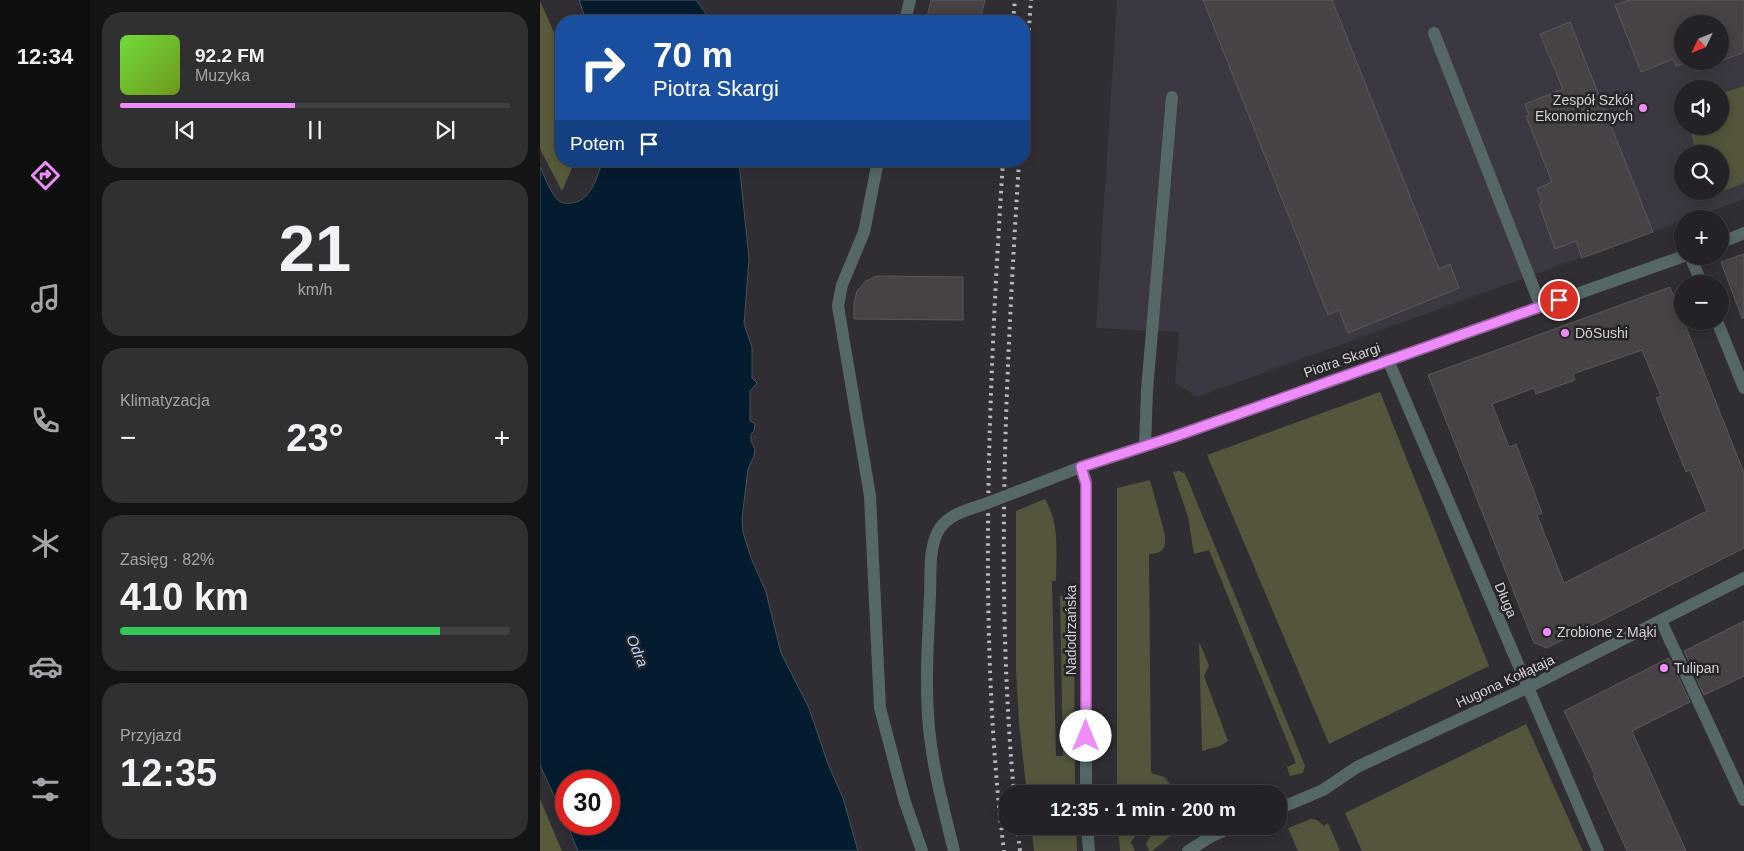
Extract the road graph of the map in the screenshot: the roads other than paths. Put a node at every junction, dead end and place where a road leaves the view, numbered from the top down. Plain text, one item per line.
1 (910, 0) edge
2 (906, 15) edge
3 (1434, 33) dead end
4 (1172, 97) dead end
5 (877, 167) edge
6 (1744, 233) edge
7 (1729, 239) edge
8 (1674, 259) edge
9 (1541, 306) junction
10 (1721, 330) edge
11 (1388, 360) junction
12 (1744, 388) edge
13 (1145, 446) junction
14 (1081, 467) junction
15 (1744, 578) edge
16 (1661, 621) junction
17 (1527, 688) junction
18 (1086, 785) edge
19 (1744, 800) edge
20 (1287, 805) edge
21 (1088, 835) edge
22 (1214, 835) edge
23 (922, 851) edge
24 (954, 851) edge
25 (1089, 851) edge
26 (1188, 851) edge
27 (1598, 851) edge

1 - 2 street
3 - 9 street
4 - 13 street
5 - 23 street
6 - 7 street
8 - 9 street, Piotra Skargi
9 - 11 street, Piotra Skargi
10 - 12 street
11 - 13 street, Piotra Skargi
11 - 17 street, Długa
13 - 14 street, Piotra Skargi
14 - 18 street, Nadodrzańska
14 - 24 street, Piotra Skargi, bridge
15 - 16 street, Hugona Kołłątaja
16 - 17 street, Hugona Kołłątaja
16 - 19 street
17 - 20 street, Hugona Kołłątaja
17 - 27 street, Długa
21 - 25 street
22 - 26 street

